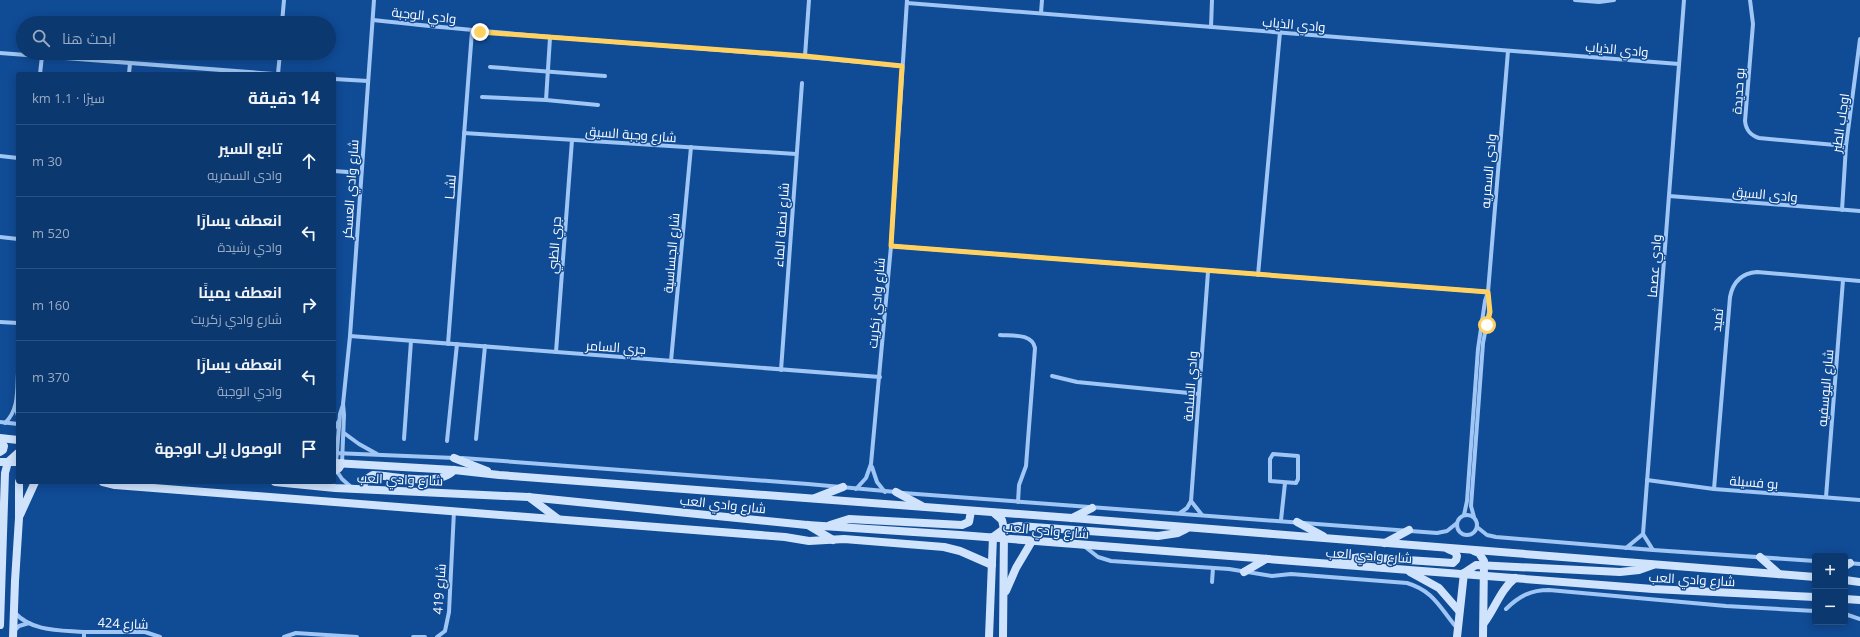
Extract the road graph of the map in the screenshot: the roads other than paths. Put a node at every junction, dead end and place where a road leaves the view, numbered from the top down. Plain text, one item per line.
1 (284, 0) edge
2 (374, 0) edge
3 (809, 0) edge
4 (1042, 0) edge
5 (1212, 0) edge
6 (1575, 0) edge
7 (1614, 0) edge
8 (1684, 0) edge
9 (1750, 0) edge
10 (907, 1) edge
11 (1041, 13) junction
12 (283, 16) edge
13 (373, 20) junction
14 (1211, 27) junction
15 (472, 31) junction
16 (1280, 32) junction
17 (550, 38) junction
18 (1860, 39) edge
19 (1508, 51) junction
20 (0, 53) edge
21 (16, 54) edge
22 (805, 56) junction
23 (42, 60) edge
24 (92, 60) edge
25 (279, 60) edge
26 (130, 63) junction
27 (1679, 64) junction
28 (902, 66) junction
29 (490, 67) dead end
30 (548, 71) junction
31 (40, 72) edge
32 (129, 72) edge
33 (248, 72) edge
34 (278, 72) edge
35 (605, 76) dead end
36 (336, 79) edge
37 (368, 81) junction
38 (802, 83) dead end
39 (1858, 84) edge
40 (482, 97) dead end
41 (546, 100) junction
42 (598, 105) dead end
43 (464, 133) junction
44 (572, 140) junction
45 (1846, 146) junction
46 (691, 147) junction
47 (796, 154) junction
48 (0, 156) edge
49 (16, 158) edge
50 (336, 171) edge
51 (361, 173) junction
52 (1669, 196) junction
53 (1842, 210) junction
54 (1860, 211) edge
55 (0, 237) edge
56 (16, 238) edge
57 (891, 246) junction
58 (1208, 272) junction
59 (1258, 275) junction
60 (1843, 280) junction
61 (1860, 281) edge
62 (1488, 292) junction
63 (0, 322) edge
64 (16, 323) edge
65 (1000, 335) dead end
66 (350, 336) junction
67 (411, 341) junction
68 (448, 344) junction
69 (457, 344) junction
70 (484, 346) junction
71 (556, 352) junction
72 (671, 361) junction
73 (781, 370) junction
74 (1052, 376) dead end
75 (880, 377) junction
76 (1199, 394) junction
77 (343, 404) junction
78 (16, 406) edge
79 (339, 421) junction
80 (0, 422) edge
81 (5, 423) junction
82 (16, 424) edge
83 (336, 426) edge
84 (344, 433) junction
85 (0, 439) edge
86 (14, 439) edge
87 (404, 439) dead end
88 (476, 439) dead end
89 (447, 441) dead end
90 (0, 452) edge
91 (336, 453) edge
92 (343, 453) junction
93 (16, 454) edge
94 (381, 455) junction
95 (454, 458) junction
96 (4, 462) edge
97 (16, 462) edge
98 (871, 464) junction
99 (336, 466) edge
100 (454, 470) junction
101 (499, 475) junction
102 (1647, 480) junction
103 (1285, 483) junction
104 (19, 484) edge
105 (34, 484) edge
106 (111, 484) edge
107 (297, 484) edge
108 (843, 487) junction
109 (353, 489) junction
110 (363, 489) junction
111 (856, 489) junction
112 (1714, 489) junction
113 (0, 490) edge
114 (885, 492) junction
115 (896, 492) junction
116 (528, 497) junction
117 (1826, 497) junction
118 (5, 499) junction
119 (812, 499) junction
120 (1860, 500) edge
121 (1191, 501) junction
122 (1018, 502) junction
123 (924, 508) junction
124 (1092, 508) junction
125 (454, 511) junction
126 (971, 511) junction
127 (994, 513) junction
128 (1180, 513) junction
129 (1202, 515) junction
130 (1464, 515) junction
131 (1474, 517) junction
132 (19, 518) junction
133 (1072, 518) junction
134 (559, 519) junction
135 (1281, 520) junction
136 (1297, 522) junction
137 (1457, 523) junction
138 (807, 525) junction
139 (828, 526) junction
140 (1477, 527) junction
141 (1187, 528) junction
142 (1004, 529) junction
143 (1409, 530) junction
144 (1643, 534) junction
145 (960, 535) junction
146 (993, 538) junction
147 (1005, 538) junction
148 (1328, 538) junction
149 (833, 540) junction
150 (1032, 541) junction
151 (1384, 544) junction
152 (1083, 545) junction
153 (936, 546) junction
154 (1447, 548) junction
155 (1626, 548) junction
156 (1471, 550) junction
157 (1653, 550) junction
158 (1760, 557) junction
159 (1266, 559) junction
160 (1812, 561) edge
161 (1328, 564) junction
162 (1485, 564) junction
163 (1655, 564) junction
164 (1848, 564) edge
165 (1860, 564) edge
166 (992, 565) junction
167 (1212, 568) junction
168 (1405, 569) junction
169 (1244, 572) junction
170 (1464, 574) junction
171 (1779, 574) junction
172 (1484, 576) junction
173 (1812, 577) edge
174 (1515, 578) junction
175 (2, 580) junction
176 (1848, 580) edge
177 (15, 581) junction
178 (1212, 582) dead end
179 (1860, 582) edge
180 (1004, 595) junction
181 (1812, 597) edge
182 (1848, 599) edge
183 (1860, 600) edge
184 (1506, 608) dead end
185 (1459, 611) junction
186 (1812, 611) edge
187 (14, 612) junction
188 (1848, 615) edge
189 (1860, 619) edge
190 (29, 623) junction
191 (1484, 623) junction
192 (0, 625) edge
193 (84, 632) junction
194 (1457, 633) edge
195 (14, 634) edge
196 (84, 637) edge
197 (160, 637) edge
198 (284, 637) edge
199 (357, 637) edge
200 (413, 637) edge
201 (425, 637) edge
202 (441, 637) edge
203 (989, 637) edge
204 (1003, 637) edge
205 (1483, 637) edge

1 - 12 street
2 - 13 street, شارع وادي العسكر
3 - 22 street
4 - 11 street
5 - 14 street
6 - 7 street
8 - 27 street, وادي عصما
9 - 45 street, بو حديدة
10 - 11 street, وادي الذياب
10 - 28 street, شارع وادي زكريت
11 - 14 street, وادي الذياب
13 - 15 street, وادي الوجبة
13 - 37 street, شارع وادي العسكر
14 - 16 street, وادي الذياب
15 - 17 street, وادي الوجبة
15 - 43 street, لشــا
16 - 19 street, وادي الذياب
16 - 59 street
17 - 22 street, وادي الوجبة
17 - 30 street
18 - 39 street, اوجاب الطير
19 - 27 street, وادي الذياب
19 - 62 street, وادى السمريه
20 - 21 street
22 - 28 street, وادي الوجبة
23 - 31 street
24 - 26 street
25 - 34 street
26 - 32 street
26 - 33 street
27 - 52 street, وادي عصما
28 - 57 street, شارع وادي زكريت
29 - 30 street
30 - 35 street
30 - 41 street
36 - 37 street
37 - 51 street, شارع وادي العسكر
38 - 47 street, شارع نصلة الماء
39 - 45 street, اوجاب الطير
40 - 41 street
41 - 42 street
43 - 44 street, شارع وجبة السيق
43 - 68 street, لشــا
44 - 46 street, شارع وجبة السيق
44 - 71 street, جري الظبي
45 - 53 street, اوجاب الطير
46 - 47 street, شارع وجبة السيق
46 - 72 street, شارع الجساسية
47 - 73 street, شارع نصلة الماء
48 - 49 street
50 - 51 street
51 - 66 street, شارع وادي العسكر
52 - 53 street, وادى السيق
52 - 102 street, وادي عصما
53 - 54 street, وادى السيق
55 - 56 street
57 - 58 street
57 - 75 street, شارع وادي زكريت
58 - 59 street
58 - 76 street, وادي السلمة
59 - 62 street
60 - 61 street, ثميد
60 - 112 street, ثميد
60 - 117 street, شارع اليوسفيه
62 - 130 street, وادى السمريه
62 - 131 street, وادى السمريه
63 - 64 street
65 - 122 street
66 - 67 street, جري السامر
66 - 77 street, شارع وادي العسكر
67 - 68 street, جري السامر
67 - 87 street
68 - 69 street, جري السامر
69 - 70 street, جري السامر
69 - 89 street
70 - 71 street, جري السامر
70 - 88 street
71 - 72 street, جري السامر
72 - 73 street, جري السامر
73 - 75 street, جري السامر
74 - 76 street
75 - 98 street, شارع وادي زكريت
76 - 121 street, وادي السلمة
77 - 79 street, شارع وادي العسكر
77 - 84 street, شارع وادي العسكر
78 - 81 street
79 - 83 street
79 - 91 street, شارع وادي العسكر
80 - 81 street
81 - 82 street
84 - 92 street, شارع وادي العسكر
84 - 94 street
85 - 86 street
85 - 90 street
91 - 92 street
91 - 99 street, شارع وادي العسكر
92 - 94 street
92 - 99 street, شارع وادي العسكر
93 - 96 street
94 - 95 street
95 - 101 street
95 - 108 street
96 - 97 street
96 - 118 street
98 - 111 street, شارع وادي زكريت
98 - 114 street, شارع وادي زكريت
99 - 100 street, شارع وادي العب
99 - 109 street
100 - 101 street, شارع وادي العب
100 - 110 street
101 - 119 street, شارع وادي العب
102 - 112 street, بو فسيلة
102 - 144 street, وادي عصما
103 - 103 street
103 - 135 street
104 - 132 street
105 - 132 street
106 - 125 street, شارع وادي العب
107 - 109 street, شارع وادي العب
108 - 111 street
108 - 119 street
109 - 110 street, شارع وادي العب
110 - 116 street, شارع وادي العب
111 - 114 street
112 - 117 street, بو فسيلة
113 - 118 street
114 - 115 street
115 - 122 street
115 - 123 street
116 - 134 street
116 - 138 street, شارع وادي العب
117 - 120 street, بو فسيلة
118 - 175 street
119 - 123 street, شارع وادي العب
121 - 128 street
121 - 129 street
122 - 124 street
123 - 126 street, شارع وادي العب
124 - 128 street
124 - 133 street
125 - 134 street, شارع وادي العب
125 - 202 street, شارع 419
126 - 127 street, شارع وادي العب
126 - 139 street
127 - 133 street, شارع وادي العب
127 - 142 street
128 - 129 street
129 - 135 street
130 - 131 street
130 - 137 street
131 - 140 street
132 - 177 street
133 - 141 street, شارع وادي العب
134 - 149 street, شارع وادي العب
135 - 136 street
136 - 143 street
136 - 148 street
137 - 140 street
137 - 143 street
138 - 139 street, شارع وادي العب
138 - 149 street
139 - 145 street, شارع وادي العب
140 - 155 street
141 - 142 street
141 - 148 street, شارع وادي العب
142 - 146 street
142 - 147 street
143 - 151 street
144 - 155 street
144 - 157 street
145 - 146 street, شارع وادي العب
145 - 153 street
146 - 147 street, شارع وادي العب
146 - 166 street
147 - 150 street, شارع وادي العب
147 - 180 street
148 - 151 street, شارع وادي العب
149 - 153 street, شارع وادي العب
150 - 152 street, شارع وادي العب
150 - 180 street
151 - 154 street, شارع وادي العب
152 - 159 street, شارع وادي العب
152 - 167 street
153 - 166 street, شارع وادي العب
154 - 156 street, شارع وادي العب
154 - 161 street
155 - 157 street
156 - 162 street
156 - 163 street, شارع وادي العب
157 - 158 street
158 - 160 street
158 - 171 street
159 - 161 street, شارع وادي العب
159 - 169 street
161 - 168 street, شارع وادي العب
162 - 163 street
162 - 170 street
162 - 172 street
163 - 171 street, شارع وادي العب
164 - 165 street
166 - 203 street
167 - 169 street
167 - 178 street
168 - 170 street, شارع وادي العب
168 - 185 street
169 - 194 street
170 - 172 street, شارع وادي العب
170 - 185 street
171 - 173 street, شارع وادي العب
172 - 174 street, شارع وادي العب
172 - 191 street
174 - 181 street, شارع وادي العب
174 - 191 street
175 - 177 street
175 - 192 street
176 - 179 street
177 - 187 street
180 - 204 street
182 - 183 street
184 - 186 street
185 - 194 street
187 - 190 street, شارع 424
187 - 195 street
188 - 189 street
190 - 193 street, شارع 424
190 - 195 street
191 - 205 street
193 - 196 street, شارع 424
193 - 197 street, شارع 424
198 - 199 street
200 - 201 street

